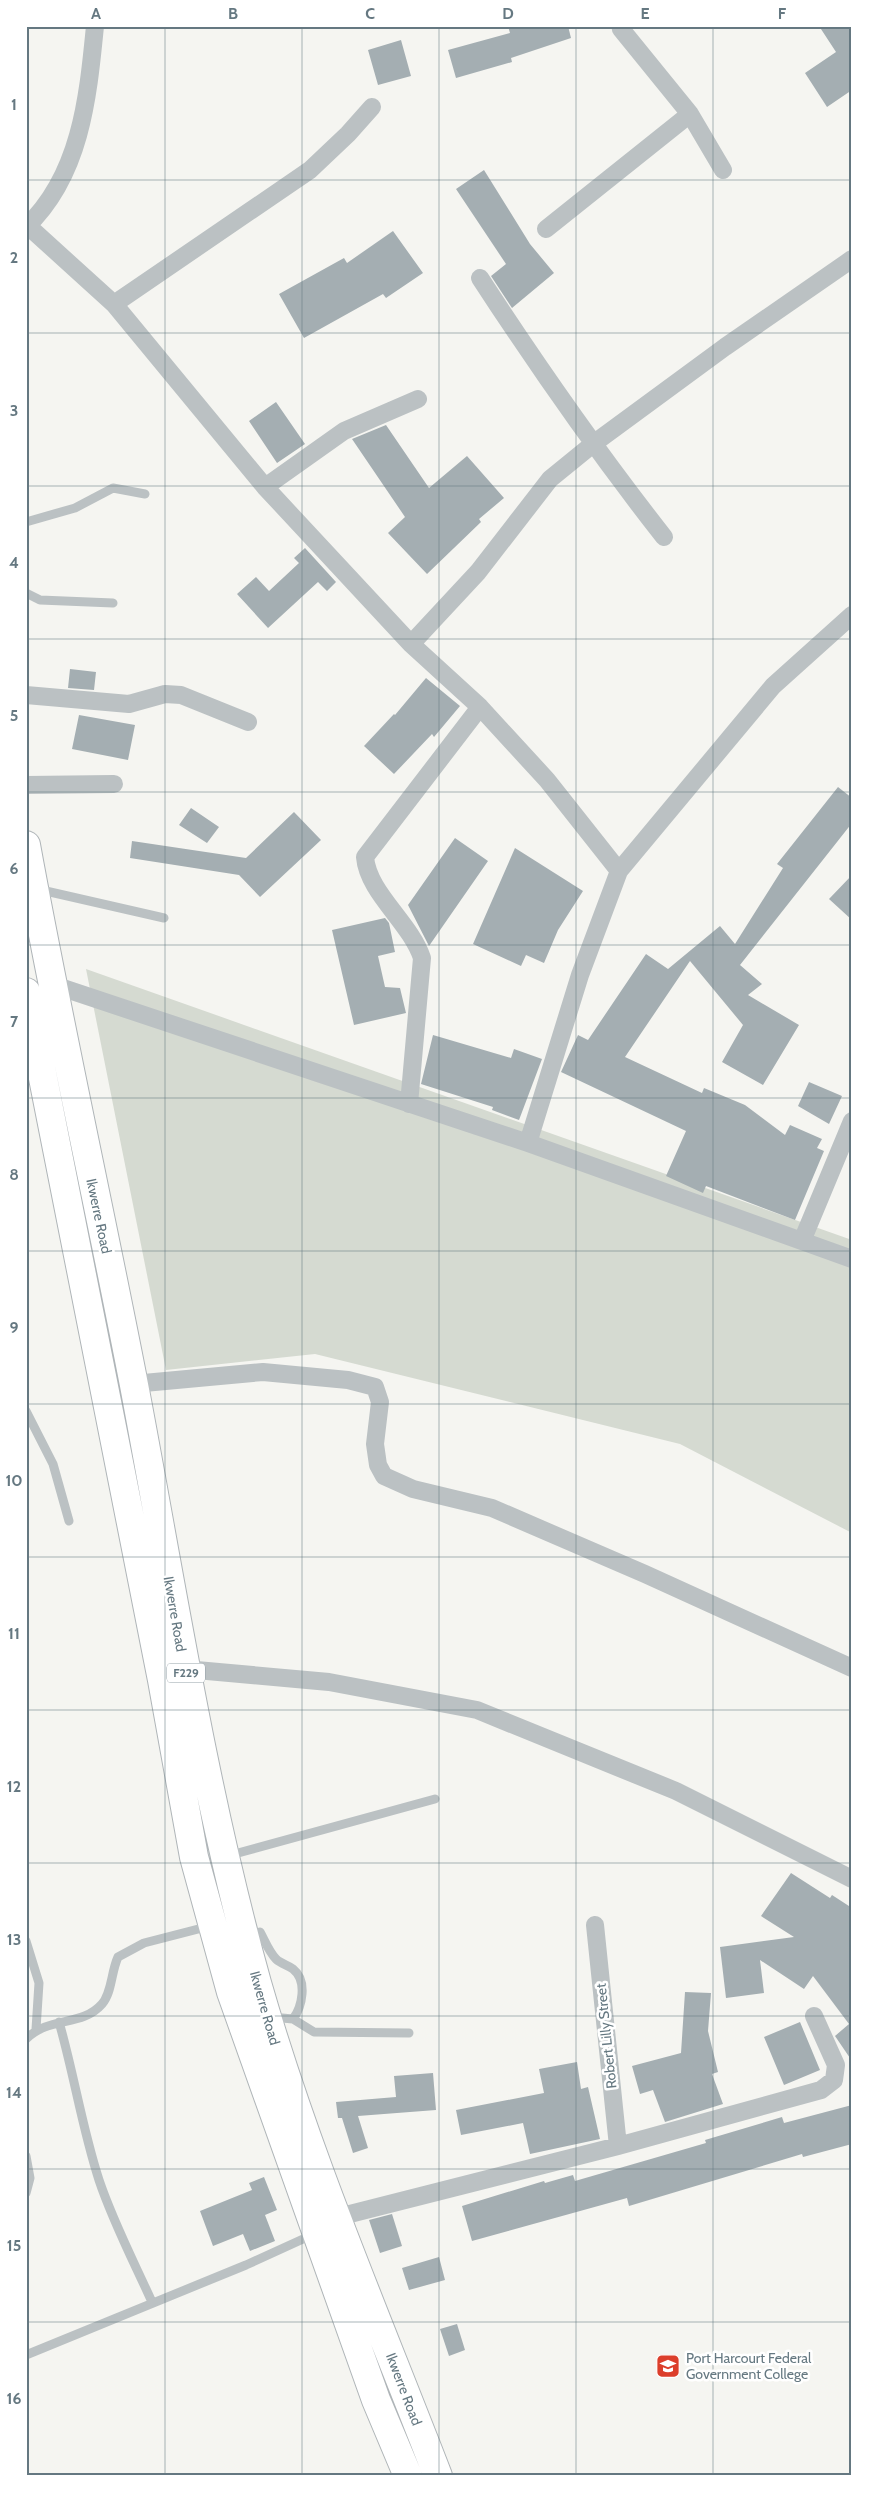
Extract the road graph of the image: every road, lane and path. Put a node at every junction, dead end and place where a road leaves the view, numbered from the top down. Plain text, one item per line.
1 (95, 26) edge
2 (621, 27) edge
3 (372, 107) dead end
4 (690, 114) junction
5 (723, 170) dead end
6 (27, 226) edge
7 (546, 229) dead end
8 (852, 259) edge
9 (480, 278) dead end
10 (114, 304) junction
11 (418, 399) dead end
12 (593, 444) junction
13 (265, 487) junction
14 (145, 494) dead end
15 (26, 522) edge
16 (664, 537) dead end
17 (26, 593) edge
18 (113, 603) dead end
19 (852, 615) edge
20 (411, 644) junction
21 (26, 694) edge
22 (480, 707) junction
23 (248, 722) dead end
24 (114, 784) dead end
25 (26, 786) edge
26 (26, 845) edge
27 (619, 871) junction
28 (34, 889) junction
29 (164, 918) dead end
30 (39, 988) edge
31 (409, 1104) junction
32 (852, 1121) edge
33 (528, 1143) junction
34 (802, 1241) junction
35 (852, 1259) edge
36 (133, 1384) junction
37 (26, 1411) edge
38 (69, 1521) dead end
39 (852, 1668) edge
40 (185, 1669) junction
41 (435, 1798) dead end
42 (224, 1857) junction
43 (852, 1879) edge
44 (595, 1925) dead end
45 (212, 1926) junction
46 (260, 1932) dead end
47 (26, 1941) edge
48 (814, 2016) dead end
49 (280, 2018) junction
50 (59, 2022) junction
51 (36, 2029) junction
52 (409, 2033) dead end
53 (26, 2039) edge
54 (618, 2146) junction
55 (26, 2156) edge
56 (26, 2193) edge
57 (327, 2225) junction
58 (152, 2302) junction
59 (26, 2355) edge
60 (408, 2476) edge
61 (438, 2476) edge

1 - 6 street
2 - 4 street
3 - 10 street
4 - 5 street
4 - 7 street
6 - 10 street
8 - 12 street
9 - 12 street
10 - 13 street
11 - 13 street
12 - 16 street
12 - 20 street
13 - 20 street
14 - 15 lane
17 - 18 lane
19 - 27 street
20 - 22 street
21 - 23 street
22 - 27 street
22 - 31 street
24 - 25 street
26 - 28 main road, Ikwerre Road / F229
27 - 33 street
28 - 29 lane
28 - 30 main road, Ikwerre Road / F229
30 - 31 street
30 - 36 main road, Ikwerre Road / F229
30 - 45 main road, Ikwerre Road / F229
31 - 33 street
32 - 34 street
33 - 34 street
34 - 35 street
36 - 39 street
36 - 40 main road, Ikwerre Road / F229
37 - 38 lane
40 - 42 main road, Ikwerre Road / F229
40 - 43 street
41 - 42 lane
42 - 49 main road, Ikwerre Road / F229
44 - 54 street, Robert Lilly Street
45 - 50 lane
45 - 57 main road, Ikwerre Road / F229
46 - 49 lane
47 - 51 lane
48 - 54 street
49 - 52 lane
49 - 57 main road, Ikwerre Road / F229
50 - 51 lane
50 - 58 lane
51 - 53 lane
54 - 57 street
55 - 56 lane
57 - 58 lane
57 - 60 main road, Ikwerre Road / F229
57 - 61 main road, Ikwerre Road / F229
58 - 59 lane

